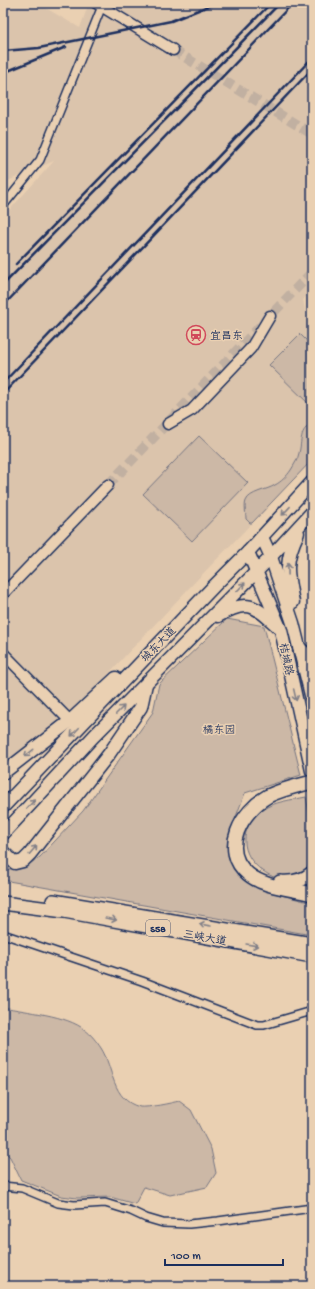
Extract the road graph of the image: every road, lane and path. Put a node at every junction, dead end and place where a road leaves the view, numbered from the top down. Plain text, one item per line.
1 (100, 4) edge
2 (173, 50) tunnel mouth
3 (3, 206) edge
4 (270, 316) dead end
5 (168, 424) dead end
6 (312, 482) edge
7 (108, 485) tunnel mouth
8 (308, 516) edge
9 (262, 537) junction
10 (248, 552) junction
11 (271, 557) junction
12 (257, 571) junction
13 (214, 586) junction
14 (3, 594) edge
15 (205, 624) junction
16 (281, 630) junction
17 (300, 649) junction
18 (3, 653) edge
19 (312, 660) edge
20 (146, 684) junction
21 (312, 699) edge
22 (70, 721) junction
23 (312, 771) edge
24 (3, 773) edge
25 (312, 782) edge
26 (312, 787) edge
27 (291, 790) junction
28 (4, 807) edge
29 (4, 833) edge
30 (3, 852) edge
31 (312, 873) edge
32 (3, 894) edge
33 (312, 894) edge
34 (3, 903) edge
35 (3, 934) edge
36 (312, 944) edge
37 (312, 956) edge
38 (312, 1011) edge
39 (3, 1186) edge
40 (312, 1208) edge

1 - 2 street
1 - 3 street
4 - 5 street
6 -> 9 main road, 城东大道
7 - 14 street
8 - 11 main road, 城东大道
17 -> 8 main road
9 - 10 main road, 城东大道
9 - 11 main road, 桔城路
10 - 12 main road, 桔城路
10 - 13 main road, 城东大道
11 - 12 main road, 城东大道
11 - 17 main road, 桔城路
15 -> 12 main road, 城东大道
12 - 16 main road, 桔城路
13 - 22 main road
13 -> 28 main road, 城东大道
15 - 16 main road
15 - 20 main road, 城东大道
16 -> 23 main road, 桔城路
17 - 19 highway
17 - 21 main road, 桔城路
18 - 22 street
29 -> 20 main road, 城东大道
30 -> 20 main road
22 -> 24 main road
25 - 27 highway
26 - 27 highway
27 - 31 highway
27 - 33 highway
36 -> 32 highway, 三峡大道 / S58
34 -> 37 highway, 三峡大道 / S58
35 - 38 street
39 - 40 street

